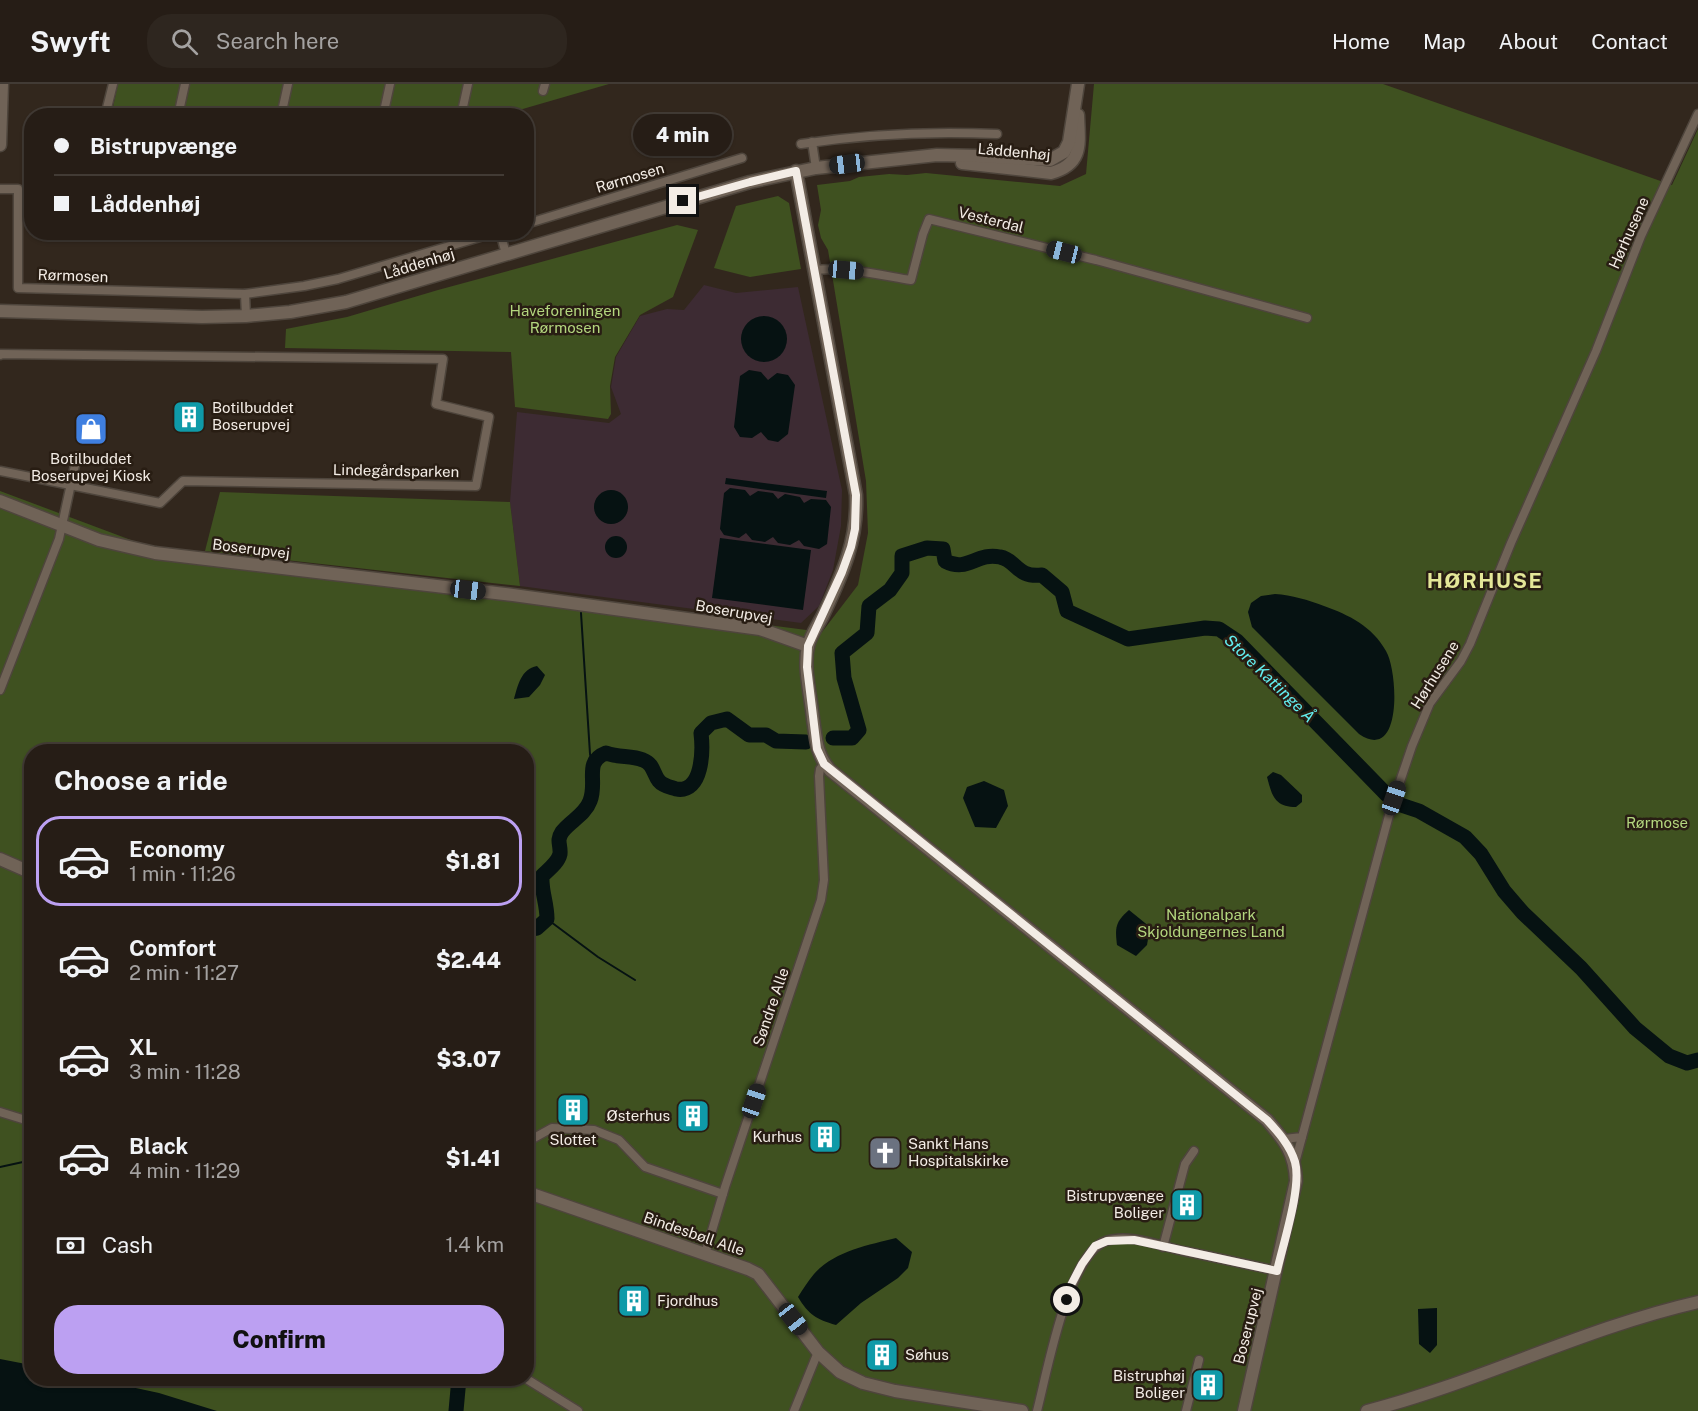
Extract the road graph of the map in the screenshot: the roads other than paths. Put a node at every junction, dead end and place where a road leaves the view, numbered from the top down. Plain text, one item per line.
1 (2, 84) edge
2 (112, 84) edge
3 (185, 84) edge
4 (288, 84) edge
5 (390, 84) edge
6 (468, 84) edge
7 (1078, 84) edge
8 (107, 108) edge
9 (180, 108) edge
10 (283, 108) edge
11 (385, 108) edge
12 (463, 108) edge
13 (1698, 114) edge
14 (997, 134) dead end
15 (812, 142) junction
16 (801, 144) dead end
17 (0, 145) edge
18 (742, 158) dead end
19 (816, 168) junction
20 (796, 171) junction
21 (0, 189) edge
22 (534, 222) edge
23 (472, 240) edge
24 (502, 240) edge
25 (506, 254) junction
26 (815, 270) junction
27 (245, 294) junction
28 (0, 311) edge
29 (246, 316) junction
30 (1307, 318) dead end
31 (0, 355) edge
32 (77, 456) dead end
33 (0, 471) edge
34 (71, 485) junction
35 (0, 501) edge
36 (63, 526) junction
37 (808, 646) junction
38 (0, 690) edge
39 (824, 764) junction
40 (0, 859) edge
41 (24, 870) edge
42 (0, 1112) edge
43 (24, 1120) edge
44 (1302, 1137) junction
45 (534, 1138) edge
46 (1284, 1139) junction
47 (1194, 1151) dead end
48 (1295, 1163) junction
49 (723, 1194) junction
50 (534, 1195) edge
51 (1163, 1246) junction
52 (705, 1254) junction
53 (1277, 1271) junction
54 (1698, 1302) edge
55 (818, 1352) junction
56 (1199, 1360) dead end
57 (534, 1382) edge
58 (578, 1411) edge
59 (794, 1411) edge
60 (1022, 1411) edge
61 (1037, 1411) edge
62 (1186, 1411) edge
63 (1244, 1411) edge
64 (1367, 1411) edge

1 - 17 street
2 - 8 street
3 - 9 street
4 - 10 street
5 - 11 street
6 - 12 street
7 - 19 street, Låddenhøj
13 - 44 street, Hørhusene
14 - 15 street
15 - 16 street
15 - 19 street
18 - 22 street, Rørmosen
19 - 20 street, Låddenhøj
20 - 25 street, Låddenhøj
20 - 26 street
21 - 27 street, Rørmosen
23 - 27 street, Rørmosen
24 - 25 street, Rørmosen
25 - 29 street, Låddenhøj
26 - 30 street, Vesterdal
26 - 37 street
27 - 29 street
28 - 29 street, Låddenhøj
31 - 34 street, Lindegårdsparken
32 - 34 street
33 - 34 street, Lindegårdsparken
34 - 36 street
35 - 36 street, Boserupvej
36 - 37 street, Boserupvej
36 - 38 street
37 - 39 street
39 - 46 street, Boserupvej
39 - 49 street, Søndre Alle
40 - 41 street
42 - 43 street
44 - 46 street
44 - 48 street, Hørhusene
45 - 49 street
46 - 48 street, Boserupvej
47 - 51 street
48 - 53 street, Boserupvej
49 - 52 street, Søndre Alle
50 - 52 street, Bindesbøll Alle
51 - 53 street
51 - 61 street
52 - 55 street, Bindesbøll Alle
53 - 63 street, Boserupvej
54 - 64 street
55 - 59 street
55 - 60 street, Bindesbøll Alle
56 - 62 street
57 - 58 street

